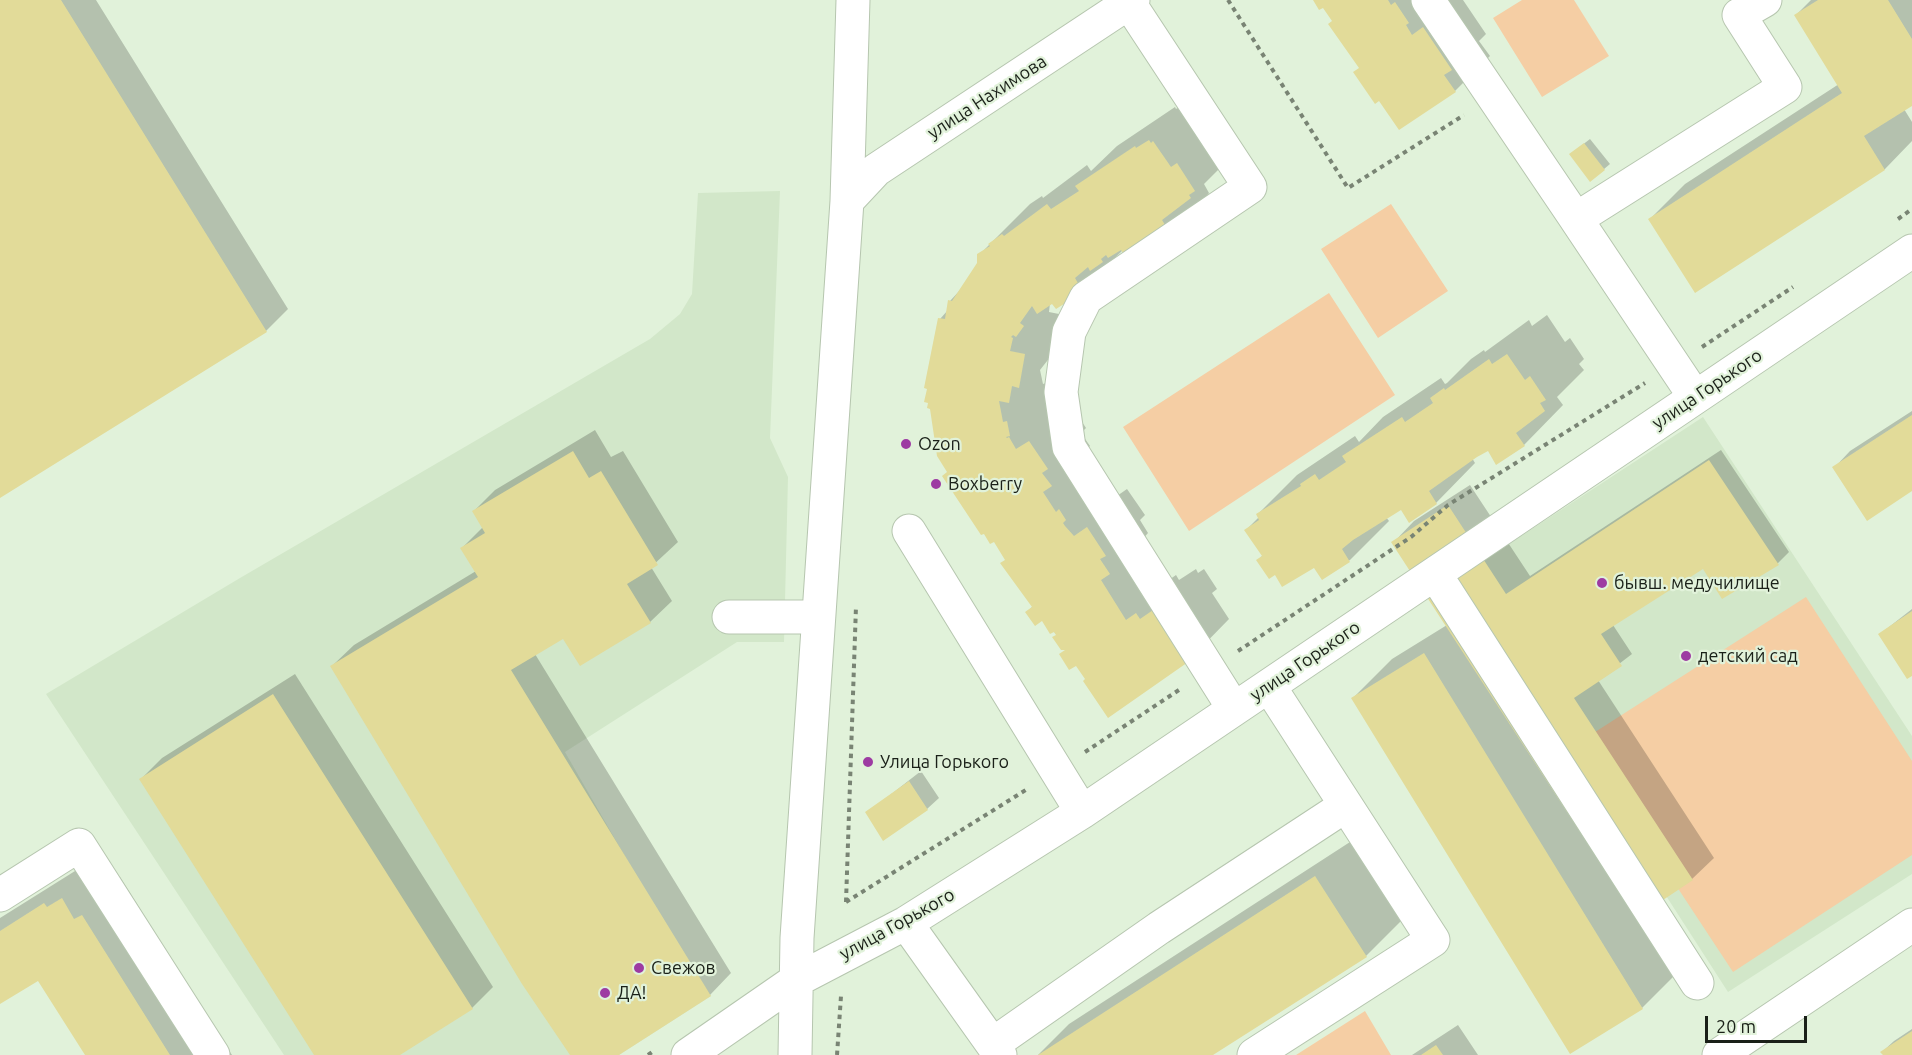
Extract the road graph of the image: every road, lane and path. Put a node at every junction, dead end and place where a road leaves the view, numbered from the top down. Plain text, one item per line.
1 (853, 0) edge
2 (1228, 0) edge
3 (1428, 0) edge
4 (1765, 0) edge
5 (1131, 1) edge
6 (1493, 97) junction
7 (847, 201) junction
8 (1912, 209) edge
9 (1576, 219) junction
10 (1892, 222) dead end
11 (1912, 252) edge
12 (1803, 280) dead end
13 (1674, 365) junction
14 (1695, 397) junction
15 (909, 531) dead end
16 (1435, 574) junction
17 (729, 617) dead end
18 (817, 617) junction
19 (1209, 670) junction
20 (1269, 686) junction
21 (1234, 709) junction
22 (1056, 771) junction
23 (1345, 806) junction
24 (1082, 812) junction
25 (0, 895) edge
26 (846, 902) dead end
27 (906, 923) junction
28 (1912, 925) edge
29 (795, 981) junction
30 (1697, 983) dead end
31 (841, 993) dead end
32 (996, 1050) edge
33 (213, 1055) edge
34 (688, 1055) edge
35 (795, 1055) edge
36 (837, 1055) edge
37 (1254, 1055) edge
38 (1719, 1055) edge

1 - 7 street
2 - 6 path
3 - 6 street
4 - 9 street
5 - 7 street, улица Нахимова
5 - 19 street
6 - 9 street
7 - 18 street
8 - 10 path
9 - 13 street
11 - 14 street, улица Горького
12 - 13 path
13 - 14 street
13 - 19 path
14 - 16 street, улица Горького
15 - 22 street
16 - 20 street, улица Горького
16 - 30 street
17 - 18 street
18 - 29 street
19 - 21 street
19 - 22 path
20 - 21 street, улица Горького
20 - 23 street
21 - 24 street, улица Горького
22 - 24 street
22 - 26 path
23 - 32 street
23 - 37 street
24 - 27 street, улица Горького
25 - 33 street
27 - 29 street, улица Горького
27 - 32 street
28 - 38 street
29 - 34 street, улица Горького
29 - 35 street
31 - 36 path

